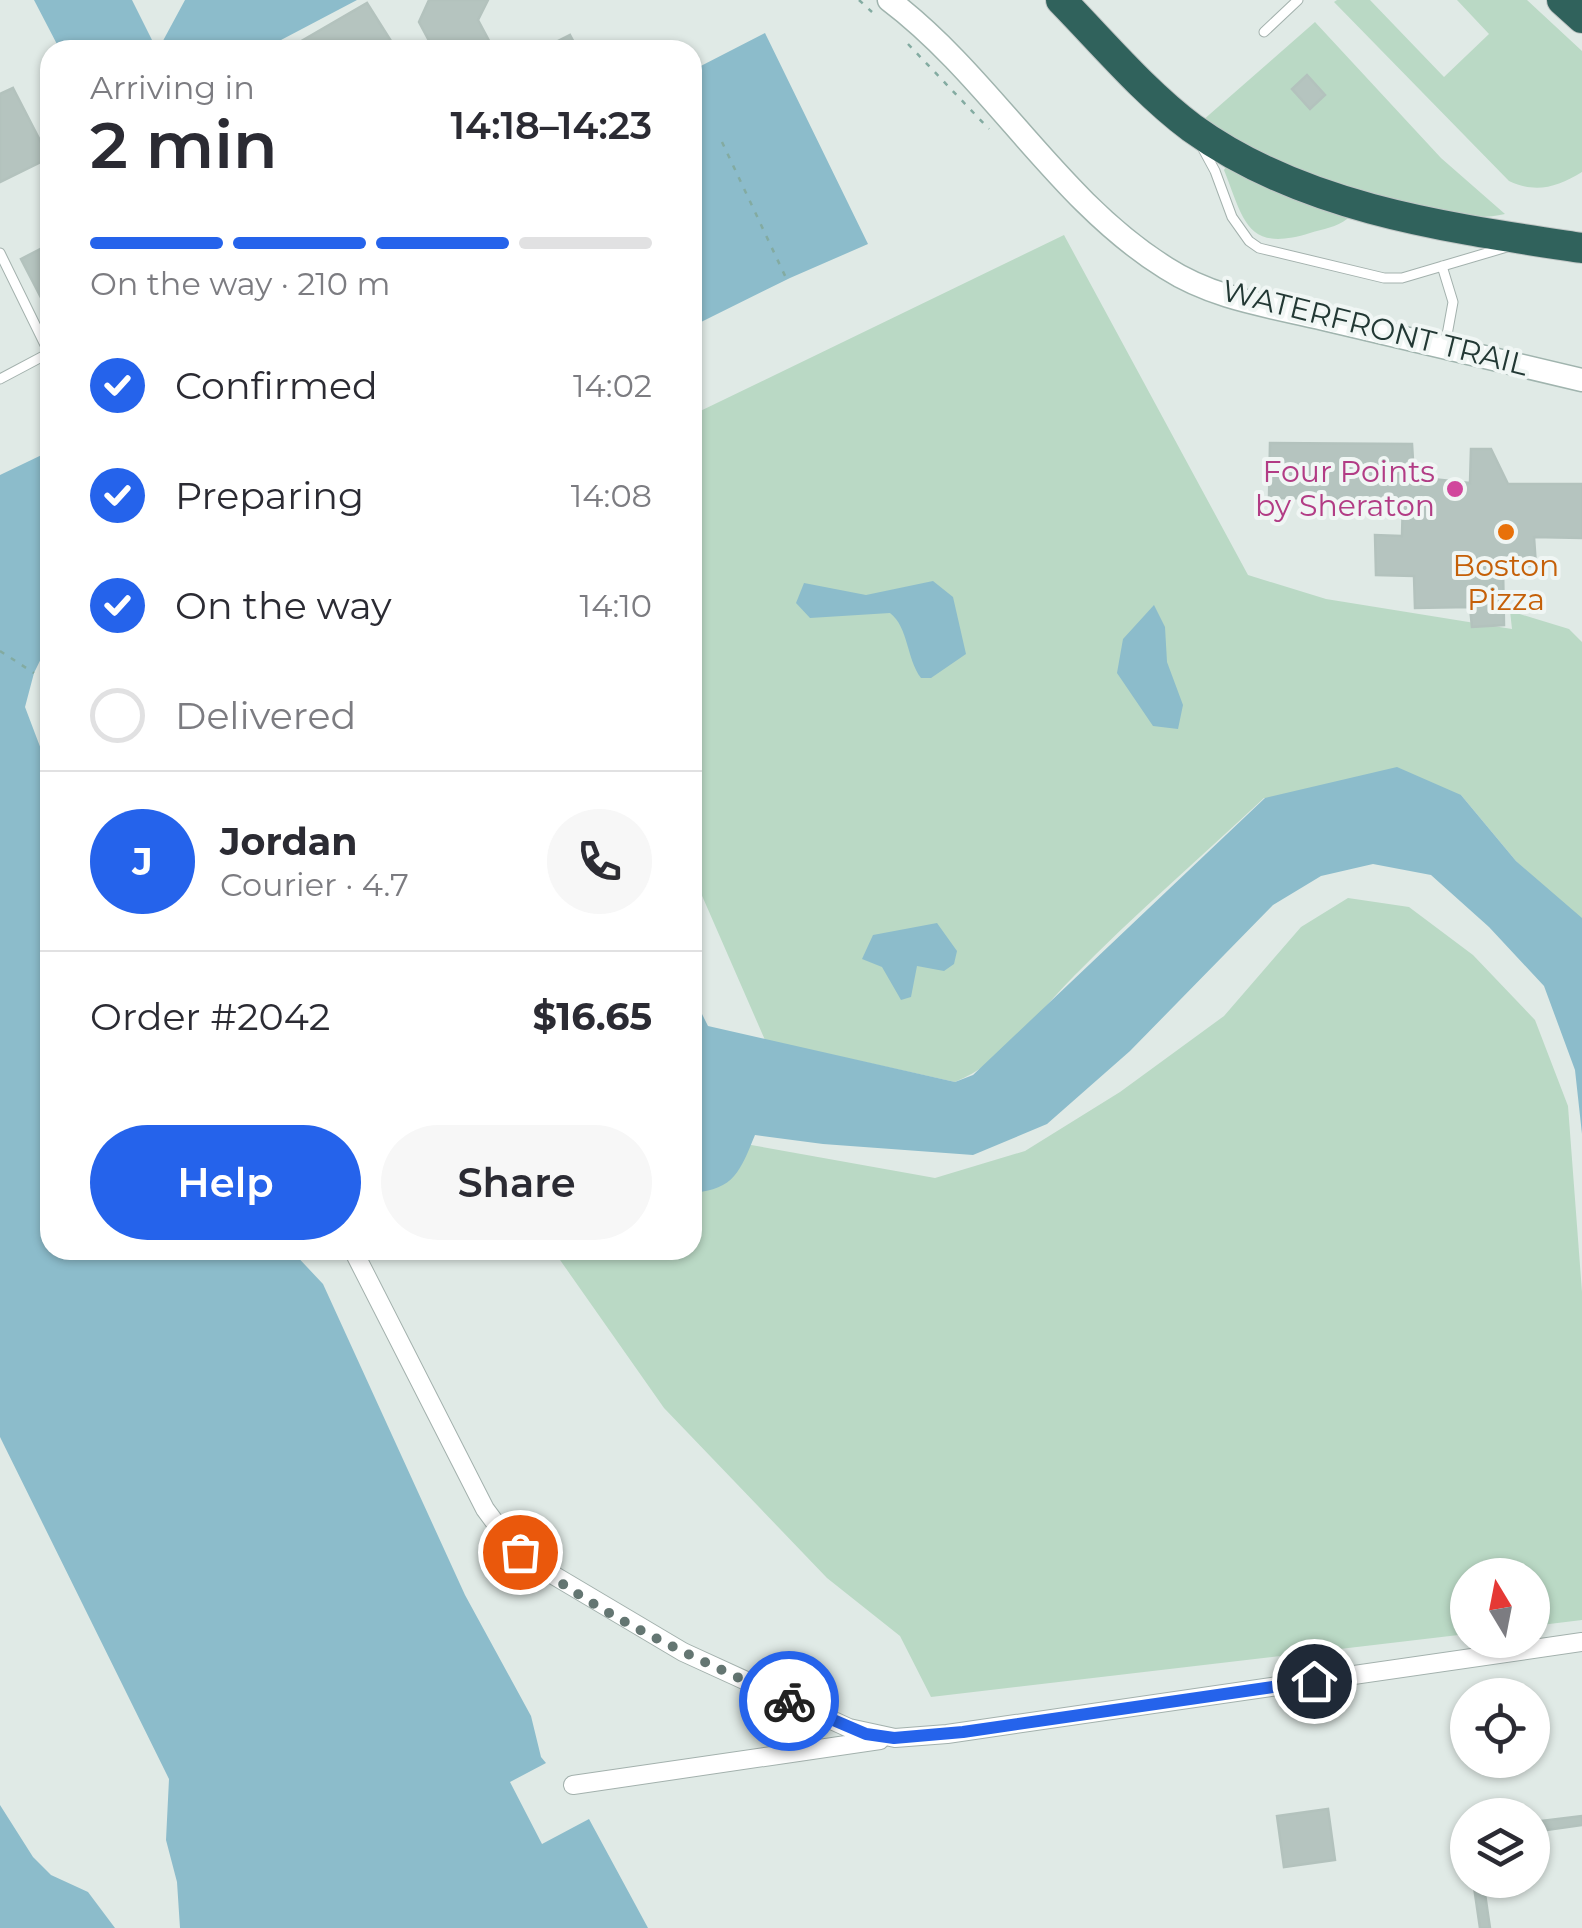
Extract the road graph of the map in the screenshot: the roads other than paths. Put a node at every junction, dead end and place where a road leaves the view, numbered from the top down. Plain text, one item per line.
1 (1062, 0) edge
2 (1298, 0) edge
3 (1562, 0) edge
4 (884, 8) edge
5 (1582, 18) edge
6 (1264, 32) dead end
7 (1179, 117) junction
8 (1571, 246) edge
9 (0, 253) edge
10 (1442, 266) junction
11 (40, 334) edge
12 (1444, 348) junction
13 (40, 357) edge
14 (0, 380) edge
15 (1582, 380) edge
16 (358, 1260) edge
17 (1582, 1642) edge
18 (910, 1736) junction
19 (573, 1785) dead end

1 - 7 highway
2 - 6 lane
3 - 5 highway
4 - 12 street
7 - 8 highway
7 - 10 lane
8 - 10 lane
9 - 11 lane
10 - 12 lane
12 - 15 street
13 - 14 lane
16 - 18 street
17 - 18 street
18 - 19 street

